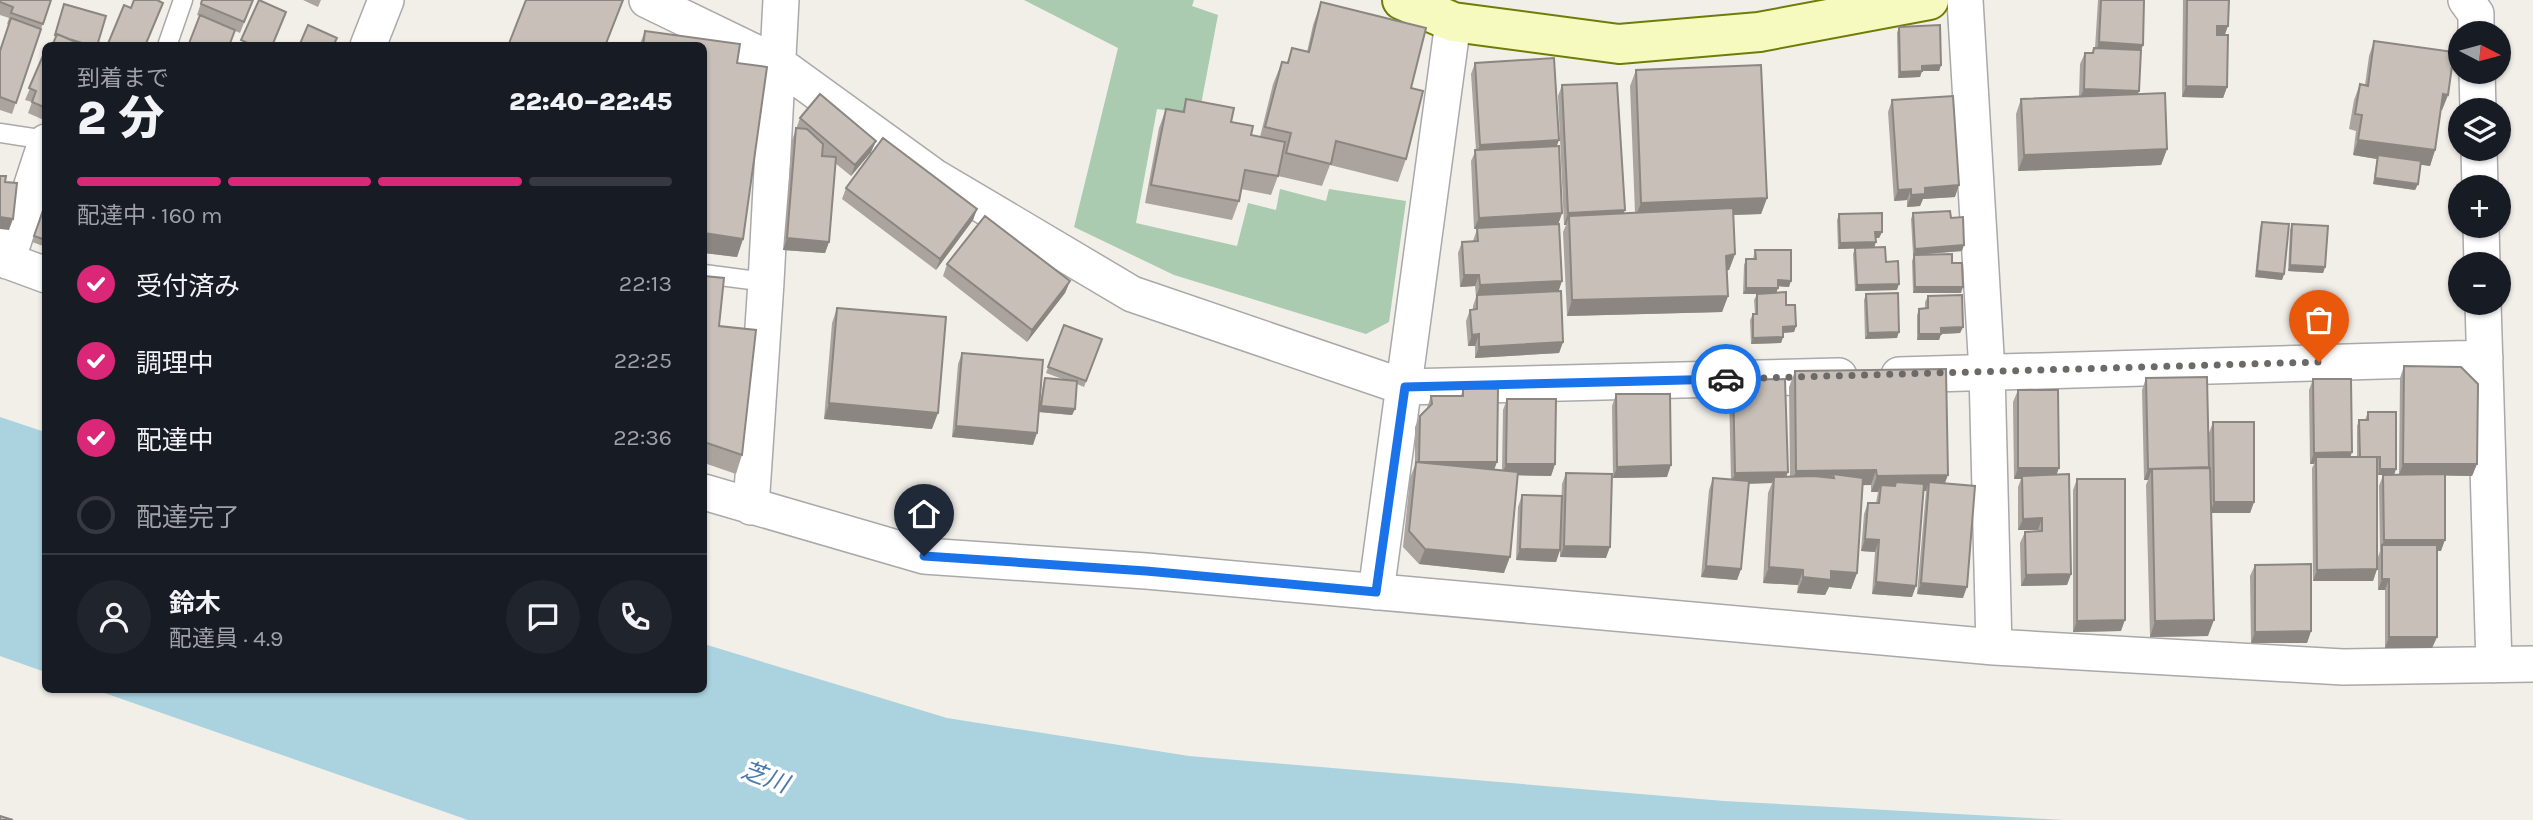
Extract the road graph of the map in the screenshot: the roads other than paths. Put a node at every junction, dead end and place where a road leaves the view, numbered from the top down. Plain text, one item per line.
1 (183, 0) edge
2 (386, 0) edge
3 (647, 0) edge
4 (781, 0) edge
5 (1402, 0) edge
6 (1928, 0) edge
7 (1965, 0) edge
8 (2466, 0) edge
9 (2476, 21) edge
10 (1453, 22) junction
11 (168, 42) edge
12 (370, 42) edge
13 (777, 63) junction
14 (0, 133) edge
15 (42, 140) edge
16 (42, 152) edge
17 (4, 260) edge
18 (42, 274) edge
19 (707, 274) edge
20 (766, 282) junction
21 (2483, 315) edge
22 (2485, 358) junction
23 (1987, 372) junction
24 (1405, 387) junction
25 (707, 493) edge
26 (751, 507) junction
27 (1376, 592) junction
28 (1994, 647) junction
29 (2533, 664) edge
30 (2494, 665) junction

1 - 11 lane
2 - 12 street
3 - 13 street
4 - 13 street
5 - 10 street
6 - 10 street
7 - 23 street
8 - 9 street
10 - 24 street
13 - 20 street
13 - 24 street
14 - 15 lane
16 - 17 street
17 - 18 street
19 - 20 lane
20 - 26 street
21 - 22 street
22 - 23 street
22 - 30 street
23 - 24 street
23 - 28 street
24 - 27 street
25 - 26 street
26 - 27 street
27 - 28 street
28 - 30 street
29 - 30 street

